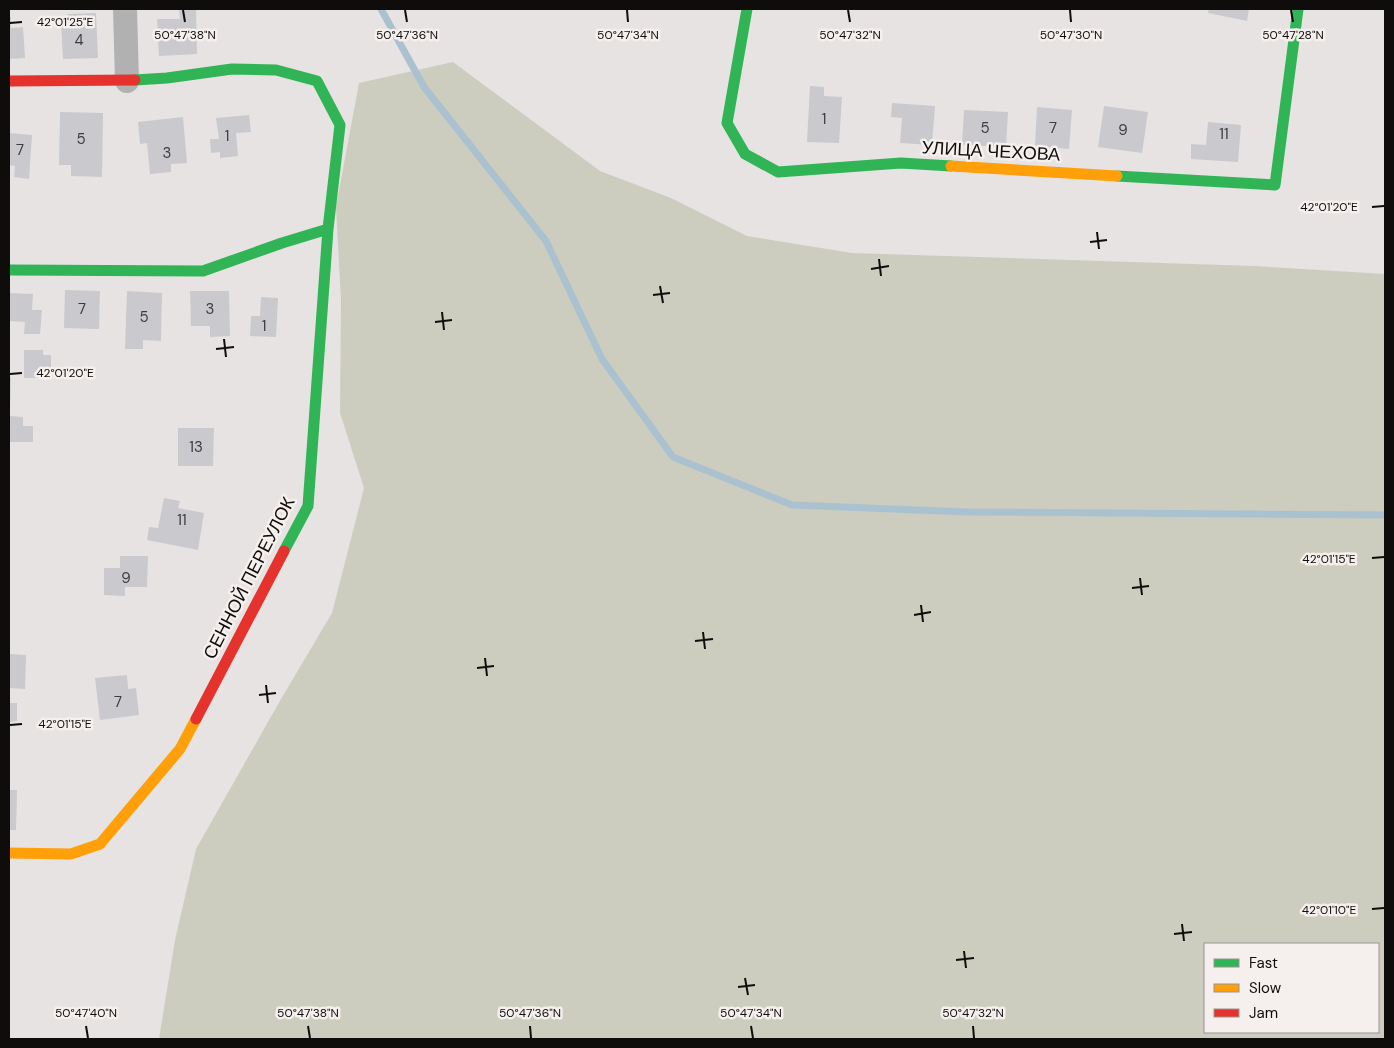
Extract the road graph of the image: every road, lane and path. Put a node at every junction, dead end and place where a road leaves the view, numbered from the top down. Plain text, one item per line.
1 (125, 9) edge
2 (747, 9) edge
3 (1298, 9) edge
4 (9, 81) edge
5 (127, 81) junction
6 (328, 229) junction
7 (9, 270) edge
8 (9, 853) edge

1 - 5 street
2 - 3 street, УЛИЦА ЧЕХОВА
4 - 5 street, СЕННОЙ ПЕРЕУЛОК
5 - 6 street, СЕННОЙ ПЕРЕУЛОК
6 - 7 street
6 - 8 street, СЕННОЙ ПЕРЕУЛОК

